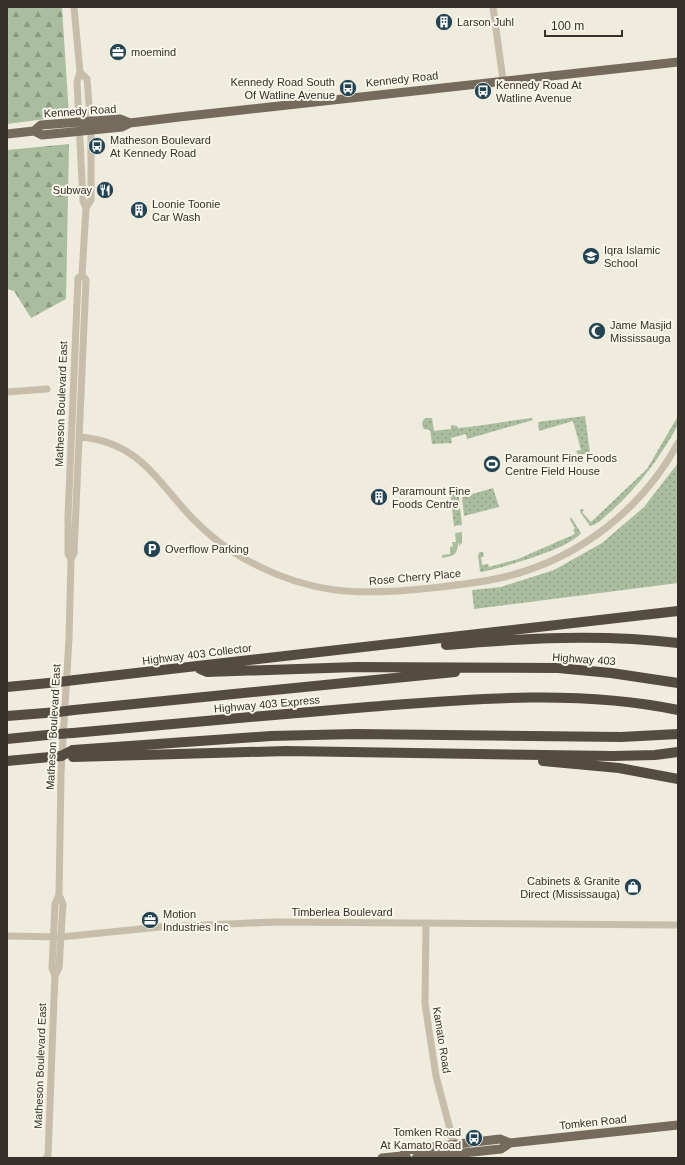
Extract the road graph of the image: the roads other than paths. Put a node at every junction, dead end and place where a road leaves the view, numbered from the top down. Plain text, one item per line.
1 (74, 7) edge
2 (493, 7) edge
3 (678, 62) edge
4 (80, 72) junction
5 (503, 80) junction
6 (90, 126) junction
7 (79, 127) junction
8 (7, 134) edge
9 (86, 208) junction
10 (82, 274) junction
11 (47, 389) dead end
12 (7, 392) edge
13 (80, 438) junction
14 (678, 443) edge
15 (71, 559) junction
16 (678, 611) edge
17 (678, 643) edge
18 (390, 645) junction
19 (194, 667) junction
20 (486, 669) junction
21 (678, 684) edge
22 (7, 687) edge
23 (678, 710) edge
24 (7, 716) edge
25 (678, 734) edge
26 (7, 739) edge
27 (678, 752) edge
28 (73, 754) junction
29 (482, 754) junction
30 (7, 761) edge
31 (678, 779) edge
32 (59, 895) junction
33 (426, 923) junction
34 (678, 925) edge
35 (7, 936) edge
36 (53, 937) junction
37 (61, 937) junction
38 (55, 976) junction
39 (678, 1125) edge
40 (456, 1152) edge
41 (48, 1157) edge
42 (405, 1157) edge
43 (382, 1158) edge
44 (416, 1158) edge

1 - 4 street, Matheson Boulevard East
2 - 5 street
3 - 5 main road, Kennedy Road
4 - 6 street, Matheson Boulevard East
4 - 7 street, Matheson Boulevard East
5 - 6 main road, Kennedy Road
6 - 7 main road, Kennedy Road
6 - 9 street, Matheson Boulevard East
7 - 8 main road, Kennedy Road
7 - 9 street, Matheson Boulevard East
9 - 10 street, Matheson Boulevard East
10 - 13 street, Matheson Boulevard East
10 - 15 street, Matheson Boulevard East
11 - 12 street
13 - 14 street, Rose Cherry Place
13 - 15 street, Matheson Boulevard East
15 - 32 street, Matheson Boulevard East
16 - 18 highway
17 - 18 highway
18 - 19 highway, Highway 403 Collector
19 - 20 highway
19 - 22 highway, Highway 403 Collector, bridge
20 - 21 highway, Highway 403
20 - 24 highway, Highway 403 Express, bridge
23 - 26 highway, Highway 403 Express, bridge
25 - 28 highway
27 - 29 highway
28 - 29 highway
28 - 30 highway, bridge
29 - 31 highway
32 - 36 street, Matheson Boulevard East
32 - 37 street, Matheson Boulevard East
33 - 34 street, Timberlea Boulevard
33 - 37 street, Timberlea Boulevard
33 - 40 street, Kamato Road
35 - 36 street, Timberlea Boulevard
36 - 37 street, Timberlea Boulevard
36 - 38 street, Matheson Boulevard East
37 - 38 street, Matheson Boulevard East
38 - 41 street, Matheson Boulevard East
39 - 40 main road, Tomken Road
40 - 42 main road, Tomken Road
40 - 44 main road, Tomken Road
42 - 43 main road, Tomken Road

